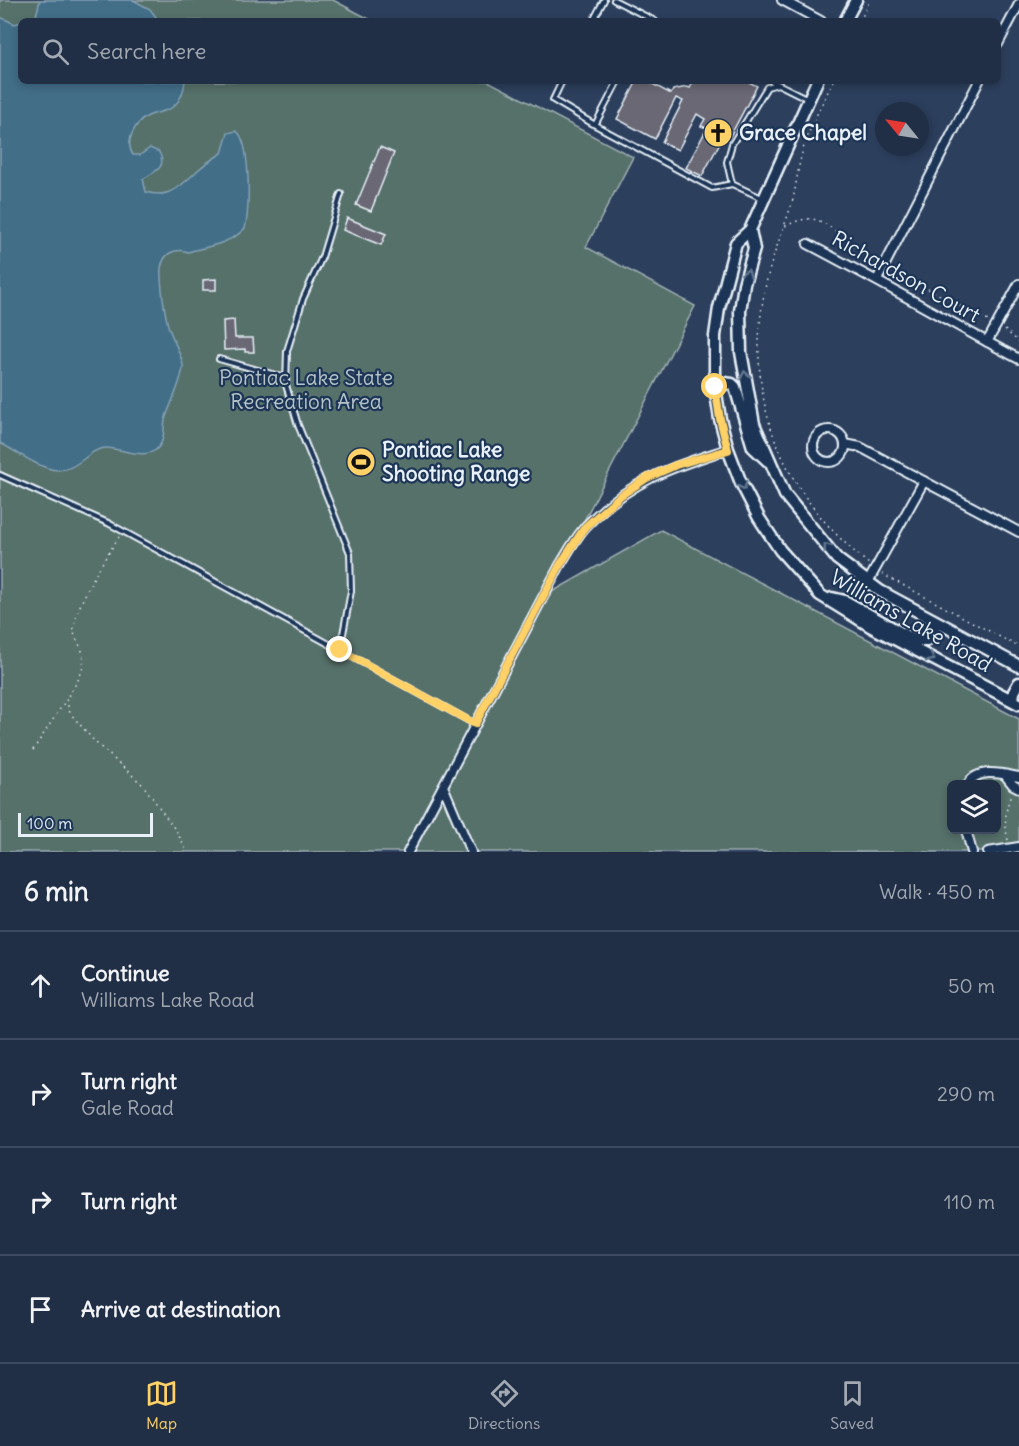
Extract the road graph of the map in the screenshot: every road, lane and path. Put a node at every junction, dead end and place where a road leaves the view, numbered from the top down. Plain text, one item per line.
1 (603, 0) edge
2 (614, 0) edge
3 (782, 0) edge
4 (856, 0) edge
5 (870, 0) edge
6 (1019, 4) edge
7 (594, 18) edge
8 (648, 18) edge
9 (815, 18) edge
10 (847, 18) edge
11 (861, 18) edge
12 (1001, 38) edge
13 (560, 84) edge
14 (616, 84) edge
15 (778, 84) joint
16 (816, 84) edge
17 (832, 84) edge
18 (977, 84) edge
19 (809, 100) junction
20 (595, 125) junction
21 (732, 184) junction
22 (341, 194) dead end
23 (764, 199) junction
24 (784, 227) junction
25 (750, 230) junction
26 (808, 244) dead end
27 (884, 266) junction
28 (877, 280) junction
29 (1019, 284) edge
30 (720, 301) junction
31 (741, 306) junction
32 (996, 325) junction
33 (987, 342) junction
34 (1019, 342) edge
35 (219, 359) dead end
36 (1019, 359) edge
37 (286, 378) junction
38 (716, 390) junction
39 (845, 444) junction
40 (728, 450) junction
41 (771, 463) junction
42 (0, 475) edge
43 (924, 481) junction
44 (123, 531) junction
45 (1019, 532) edge
46 (875, 569) junction
47 (868, 582) junction
48 (820, 595) junction
49 (934, 622) junction
50 (1019, 647) edge
51 (340, 650) junction
52 (1019, 666) edge
53 (1019, 682) edge
54 (66, 699) junction
55 (1016, 703) edge
56 (475, 724) junction
57 (33, 750) dead end
58 (1005, 775) junction
59 (1019, 777) edge
60 (970, 780) edge
61 (443, 786) junction
62 (1016, 786) edge
63 (967, 834) edge
64 (1019, 847) edge
65 (1010, 848) junction
66 (187, 852) edge
67 (408, 852) edge
68 (471, 852) edge
69 (972, 852) edge
70 (988, 852) edge

1 - 7 lane
2 - 8 lane
3 - 9 street
4 - 10 main road
5 - 11 path
6 - 12 street
13 - 20 lane
14 - 20 lane
15 - 19 lane
15 - 21 lane
16 - 19 main road, Williams Lake Road
17 - 24 path
18 - 27 street
19 - 23 main road, Williams Lake Road
20 - 21 lane
21 - 23 lane
22 - 37 lane
23 - 25 main road, Williams Lake Road
24 - 27 path
24 - 46 path
25 - 30 main road, Williams Lake Road
31 -> 25 main road, Williams Lake Road
26 - 28 street, Richardson Court
27 - 28 street
27 - 32 path
28 - 33 street, Richardson Court
29 - 32 street
30 - 31 main road
30 - 38 main road, Williams Lake Road
41 -> 31 main road, Williams Lake Road
32 - 33 street
32 - 34 path
33 - 36 street, Richardson Court
35 - 37 lane
37 - 51 lane
38 - 40 main road, Williams Lake Road
38 - 41 main road
39 - 39 street
39 - 43 street
40 -> 48 main road, Williams Lake Road
40 - 56 street
47 -> 41 main road, Williams Lake Road
42 - 44 lane
43 - 45 street
43 - 46 street
44 - 51 lane
44 - 54 path
46 - 47 street
46 - 50 path
47 - 49 main road, Williams Lake Road
48 - 49 main road
48 -> 55 main road, Williams Lake Road
49 - 52 main road, Williams Lake Road
51 - 56 lane
53 - 55 main road
54 - 57 path
54 - 66 path
56 - 61 street
58 - 59 street
58 - 60 street
58 - 62 street
61 - 67 street
61 - 68 street
62 - 65 path
63 - 69 street
64 - 65 street
65 - 70 street

